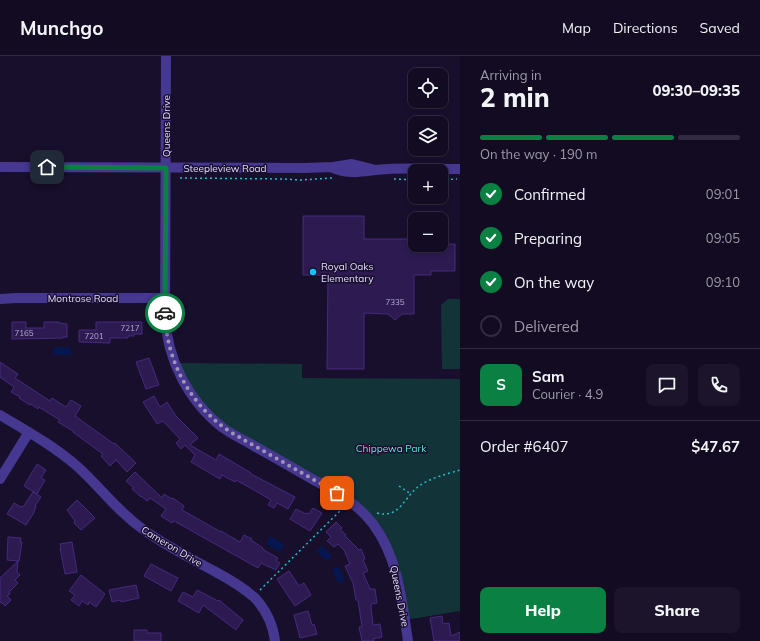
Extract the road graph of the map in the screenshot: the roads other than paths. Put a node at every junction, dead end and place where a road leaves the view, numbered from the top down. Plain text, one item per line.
1 (166, 56) edge
2 (0, 167) edge
3 (166, 168) junction
4 (460, 169) edge
5 (165, 298) junction
6 (0, 299) edge
7 (0, 415) edge
8 (29, 432) junction
9 (0, 479) edge
10 (275, 641) edge
11 (408, 641) edge

1 - 3 street, Queens Drive
2 - 3 street, Steepleview Road
3 - 4 street, Steepleview Road
3 - 5 street, Queens Drive
5 - 6 street, Montrose Road
5 - 11 street, Queens Drive
7 - 8 street, Cameron Drive
8 - 9 street
8 - 10 street, Cameron Drive

